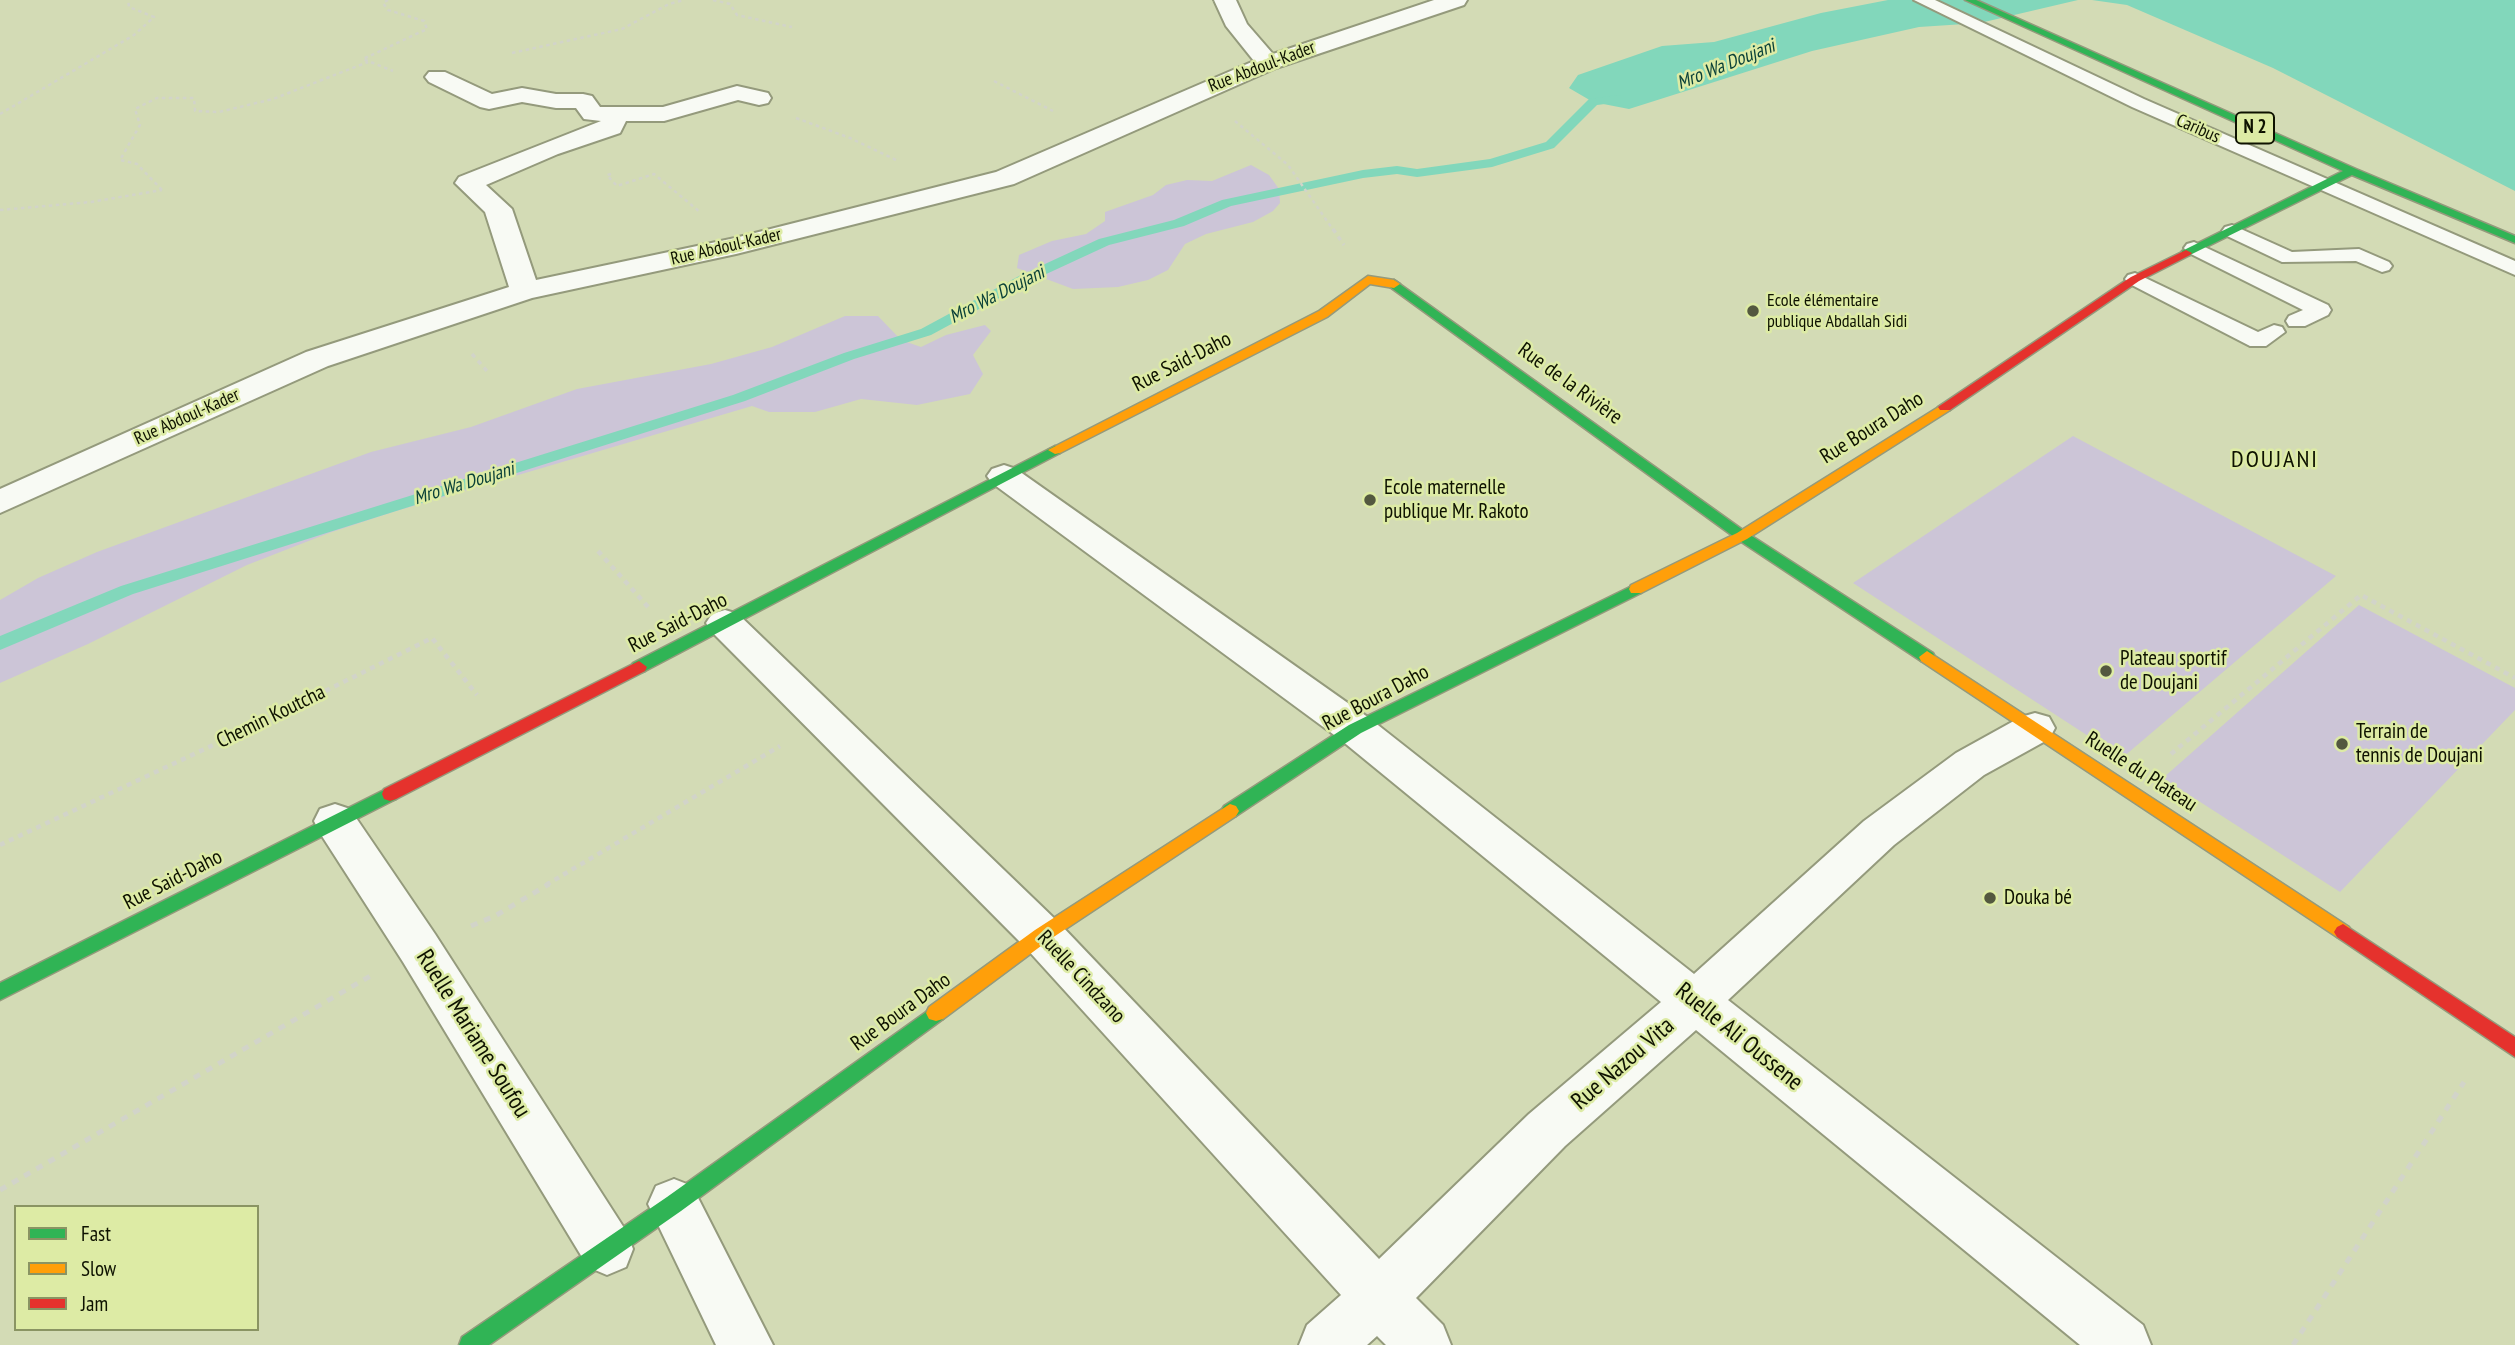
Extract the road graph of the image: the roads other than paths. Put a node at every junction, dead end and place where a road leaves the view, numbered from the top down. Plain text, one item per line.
1 (1225, 0) edge
2 (1456, 0) edge
3 (1969, 0) edge
4 (1924, 1) edge
5 (1268, 63) junction
6 (437, 77) road end
7 (759, 98) road end
8 (616, 113) junction
9 (2353, 171) junction
10 (2322, 185) junction
11 (2232, 231) junction
12 (2515, 240) edge
13 (2194, 248) junction
14 (2382, 266) dead end
15 (2515, 269) edge
16 (2135, 279) junction
17 (1368, 280) joint
18 (525, 291) junction
19 (2297, 321) dead end
20 (2274, 332) dead end
21 (1004, 476) junction
22 (0, 502) edge
23 (1742, 536) junction
24 (724, 623) junction
25 (2035, 728) junction
26 (1355, 729) junction
27 (335, 821) junction
28 (1042, 935) junction
29 (0, 992) edge
30 (1695, 1002) junction
31 (2515, 1048) edge
32 (674, 1204) junction
33 (607, 1249) junction
34 (1380, 1296) junction
35 (470, 1345) edge
36 (745, 1345) edge
37 (1327, 1345) edge
38 (1423, 1345) edge
39 (2123, 1345) edge

1 - 5 street
2 - 5 street, Rue Abdoul-Kader
3 - 9 street, N 2
4 - 10 lane, Caribus / N 2
5 - 18 street, Rue Abdoul-Kader
6 - 8 street
7 - 8 street
8 - 18 street
9 - 10 street, Rue Boura Daho
9 - 12 street, N 2
10 - 11 street, Rue Boura Daho
10 - 15 lane, Caribus / N 2
11 - 13 street, Rue Boura Daho
11 - 14 lane
13 - 16 street, Rue Boura Daho
13 - 19 lane
16 - 20 lane
16 - 23 street, Rue Boura Daho
17 - 21 street, Rue Said-Daho
17 - 23 street, Rue de la Rivière
18 - 22 street, Rue Abdoul-Kader
21 - 24 street, Rue Said-Daho
21 - 26 street, Ruelle Ali Oussene
23 - 25 street, Ruelle du Plateau
23 - 26 street, Rue Boura Daho
24 - 27 street, Rue Said-Daho
24 - 28 street, Ruelle Cindzano
25 - 30 street, Rue Nazou Vita
25 - 31 street, Ruelle du Plateau
26 - 28 street, Rue Boura Daho
26 - 30 street, Ruelle Ali Oussene
27 - 29 street, Rue Said-Daho
27 - 33 street, Ruelle Mariame Soufou
28 - 32 street, Rue Boura Daho
28 - 34 street, Ruelle Cindzano
30 - 34 street, Rue Nazou Vita
30 - 39 street, Ruelle Ali Oussene
32 - 33 street, Rue Boura Daho
32 - 36 street
33 - 35 street, Rue Boura Daho
34 - 37 street, Rue Nazou Vita
34 - 38 street, Ruelle Cindzano

